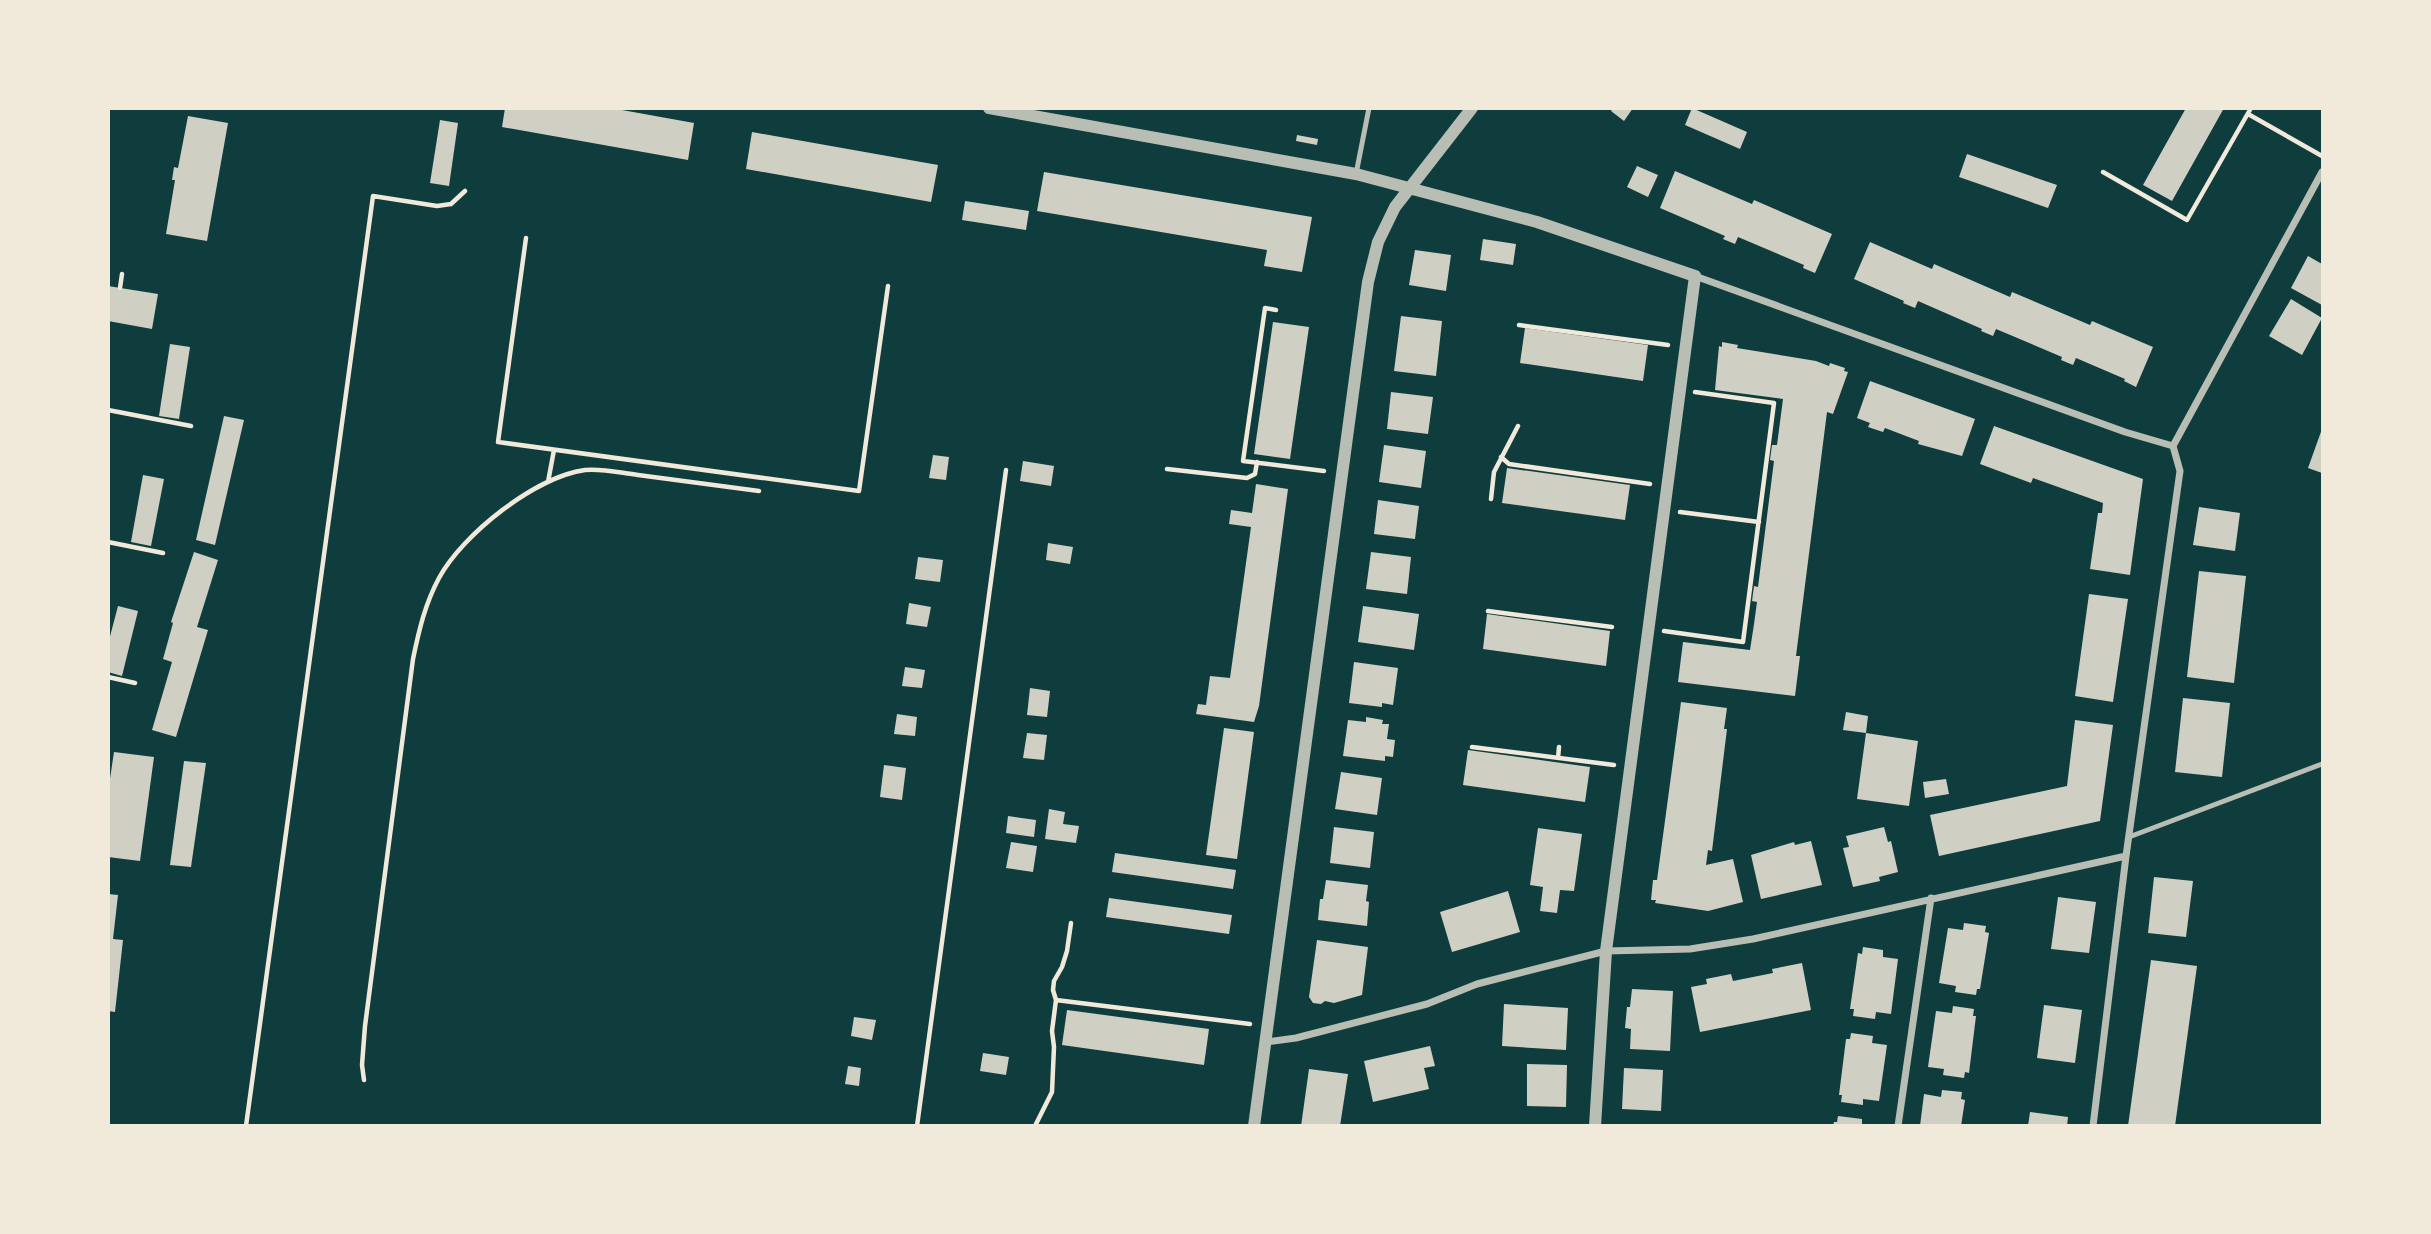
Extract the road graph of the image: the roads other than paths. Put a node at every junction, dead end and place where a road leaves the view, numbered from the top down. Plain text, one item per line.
1 (989, 108) edge
2 (1369, 108) edge
3 (1472, 108) edge
4 (2322, 172) edge
5 (1356, 174) junction
6 (1409, 188) junction
7 (1695, 276) junction
8 (2173, 446) junction
9 (2322, 764) edge
10 (2129, 837) junction
11 (2126, 856) junction
12 (1931, 898) junction
13 (1606, 951) junction
14 (1266, 1042) junction
15 (1254, 1125) edge
16 (1595, 1125) edge
17 (1898, 1125) edge
18 (2093, 1125) edge

1 - 5 street
2 - 5 lane
3 - 6 street
4 - 8 street
5 - 6 street
6 - 7 street
6 - 14 street
7 - 8 street
7 - 13 street
8 - 10 street
9 - 10 lane
10 - 11 street
11 - 12 street
11 - 18 street
12 - 13 street
12 - 17 street
13 - 14 street
13 - 16 street
14 - 15 street

